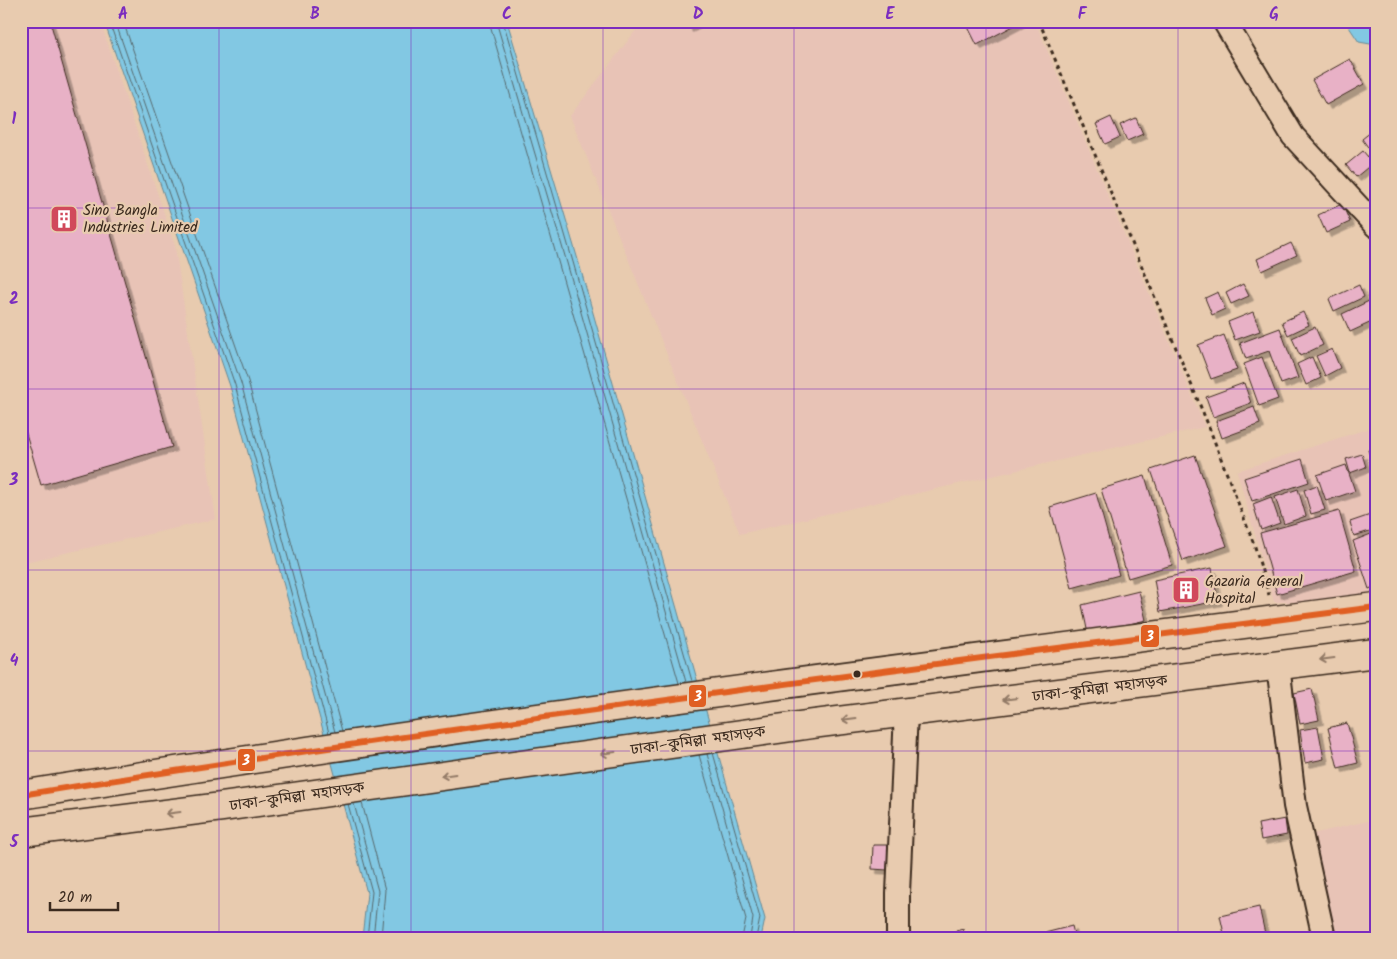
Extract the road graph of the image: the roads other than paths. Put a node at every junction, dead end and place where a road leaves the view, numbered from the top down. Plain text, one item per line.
1 (1224, 21) edge
2 (1376, 226) edge
3 (1376, 607) edge
4 (1376, 653) edge
5 (1278, 665) junction
6 (906, 712) junction
7 (21, 794) edge
8 (21, 832) edge
9 (898, 938) edge
10 (1324, 938) edge

1 - 2 street
3 - 7 highway
4 -> 5 highway, ঢাকা–কুমিল্লা মহাসড়ক
5 -> 6 highway, ঢাকা–কুমিল্লা মহাসড়ক
5 - 10 street
6 -> 8 highway, ঢাকা–কুমিল্লা মহাসড়ক
6 - 9 street

